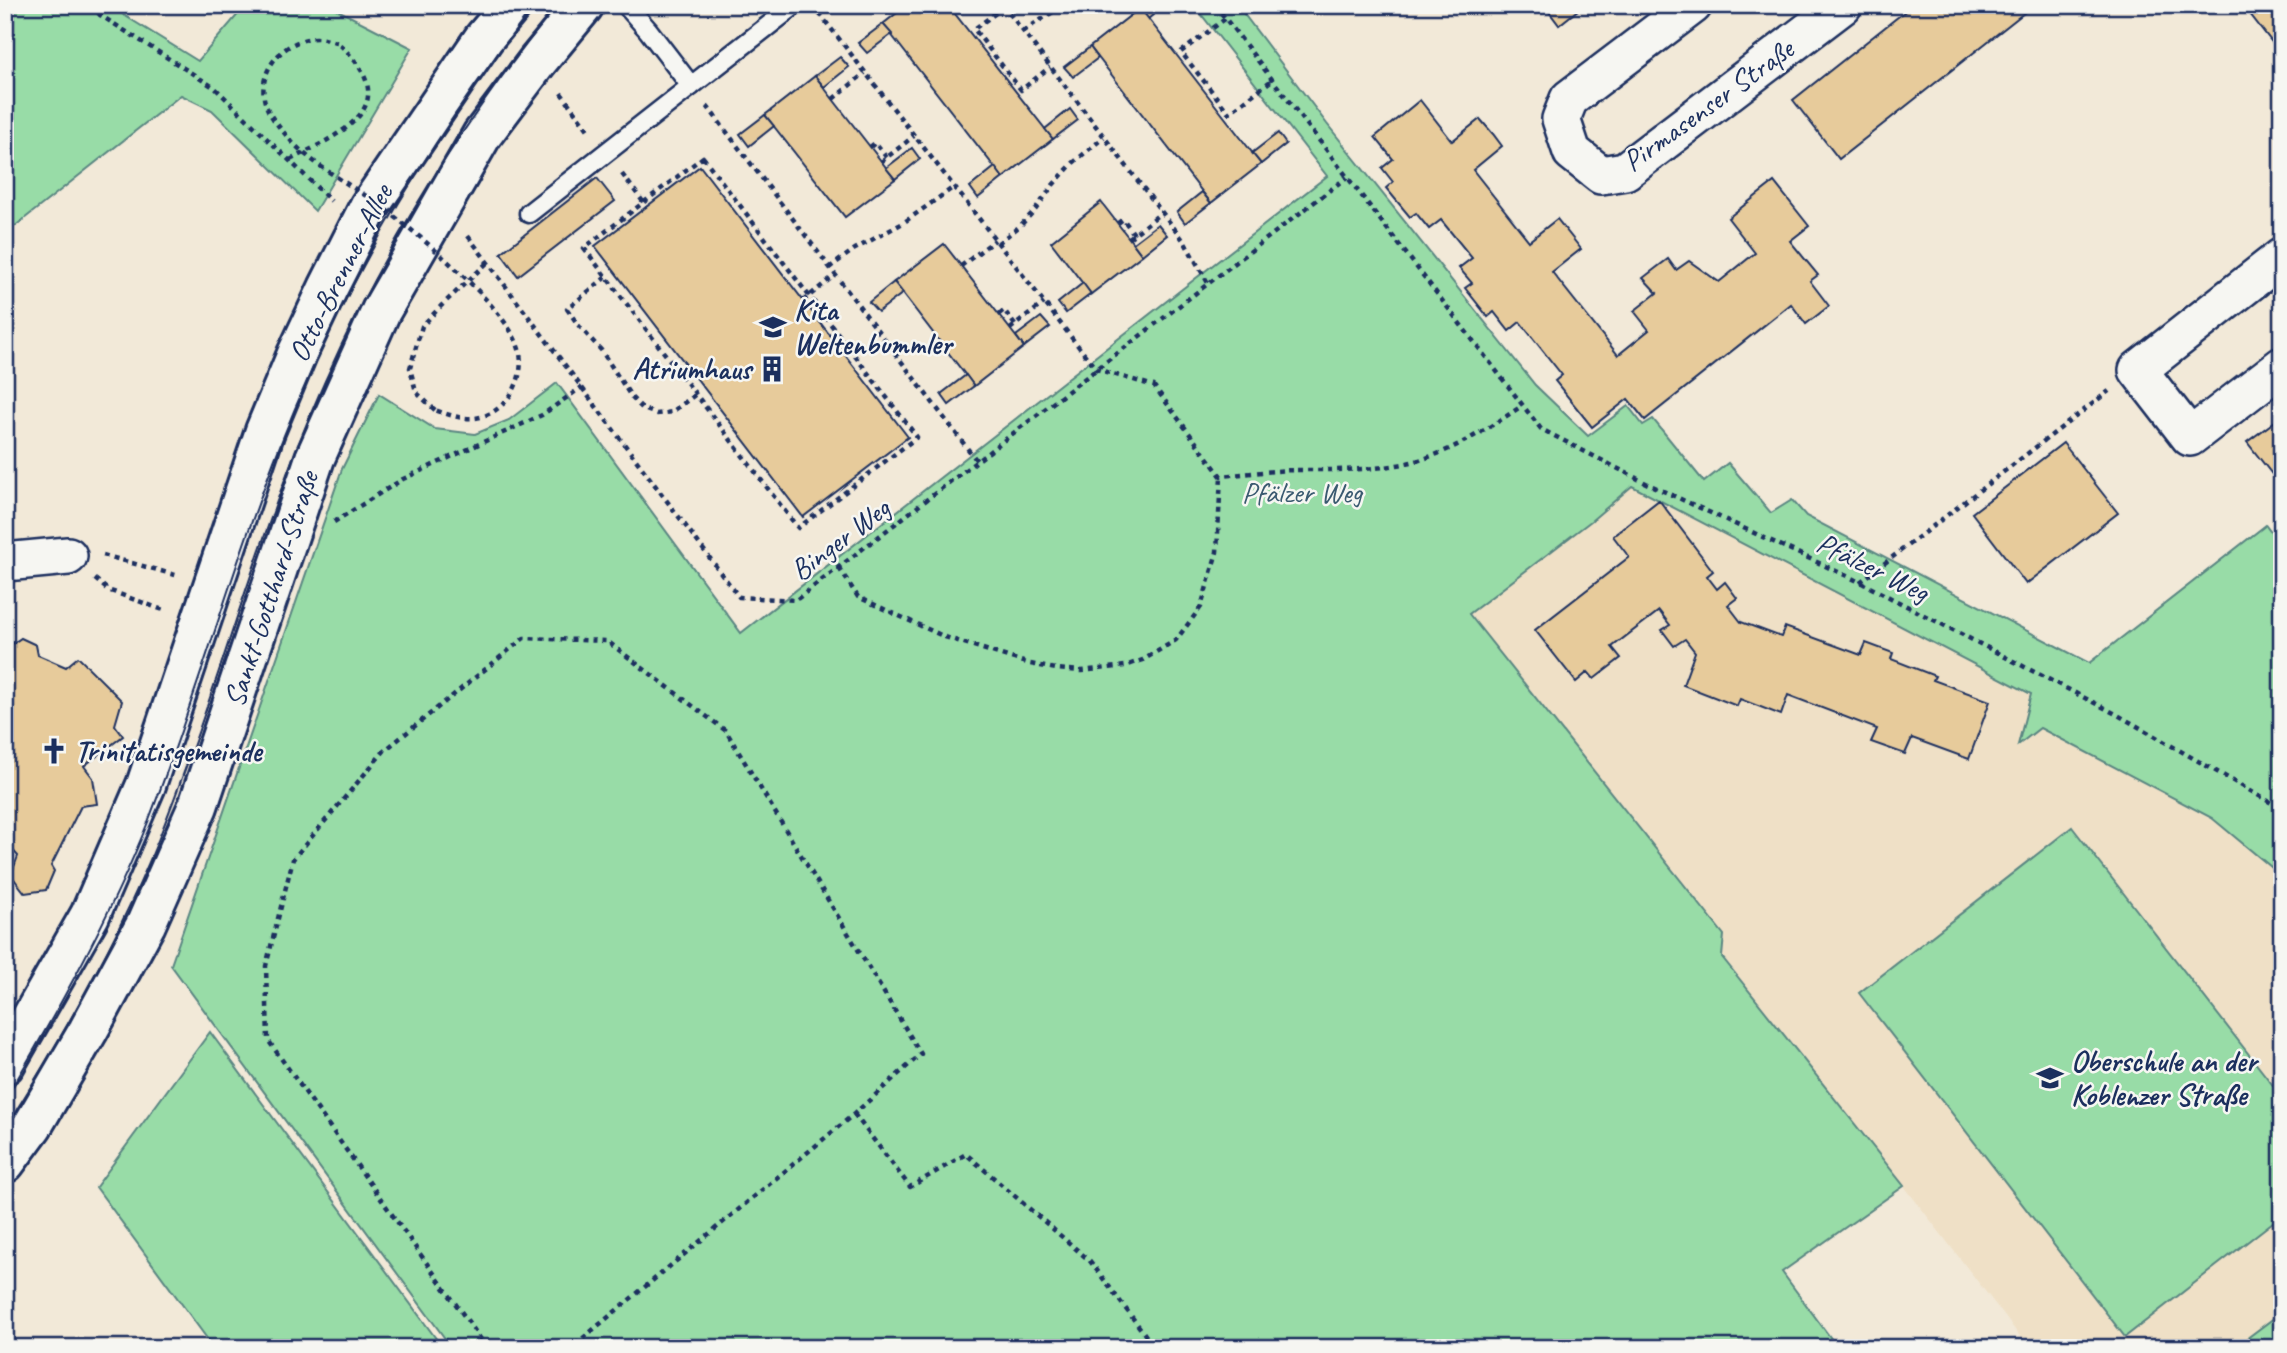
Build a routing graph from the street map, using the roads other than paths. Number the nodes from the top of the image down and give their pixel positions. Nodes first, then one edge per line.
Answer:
1 (512, 5) edge
2 (584, 5) edge
3 (626, 5) edge
4 (795, 5) edge
5 (1693, 5) edge
6 (1843, 5) edge
7 (691, 86) junction
8 (529, 213) dead end
9 (2282, 257) edge
10 (381, 312) joint
11 (2282, 366) edge
12 (68, 556) road end
13 (5, 562) edge
14 (210, 593) joint
15 (5, 1064) edge
16 (5, 1163) edge

1 - 14 street, Otto-Brenner-Allee
2 - 10 street, Otto-Brenner-Allee
3 - 7 lane
4 - 7 lane
5 - 6 street, Pirmasenser Straße
7 - 8 lane
9 - 11 street
10 - 16 street, Sankt-Gotthard-Straße
12 - 13 street
14 - 15 street, Sankt-Gotthard-Straße

